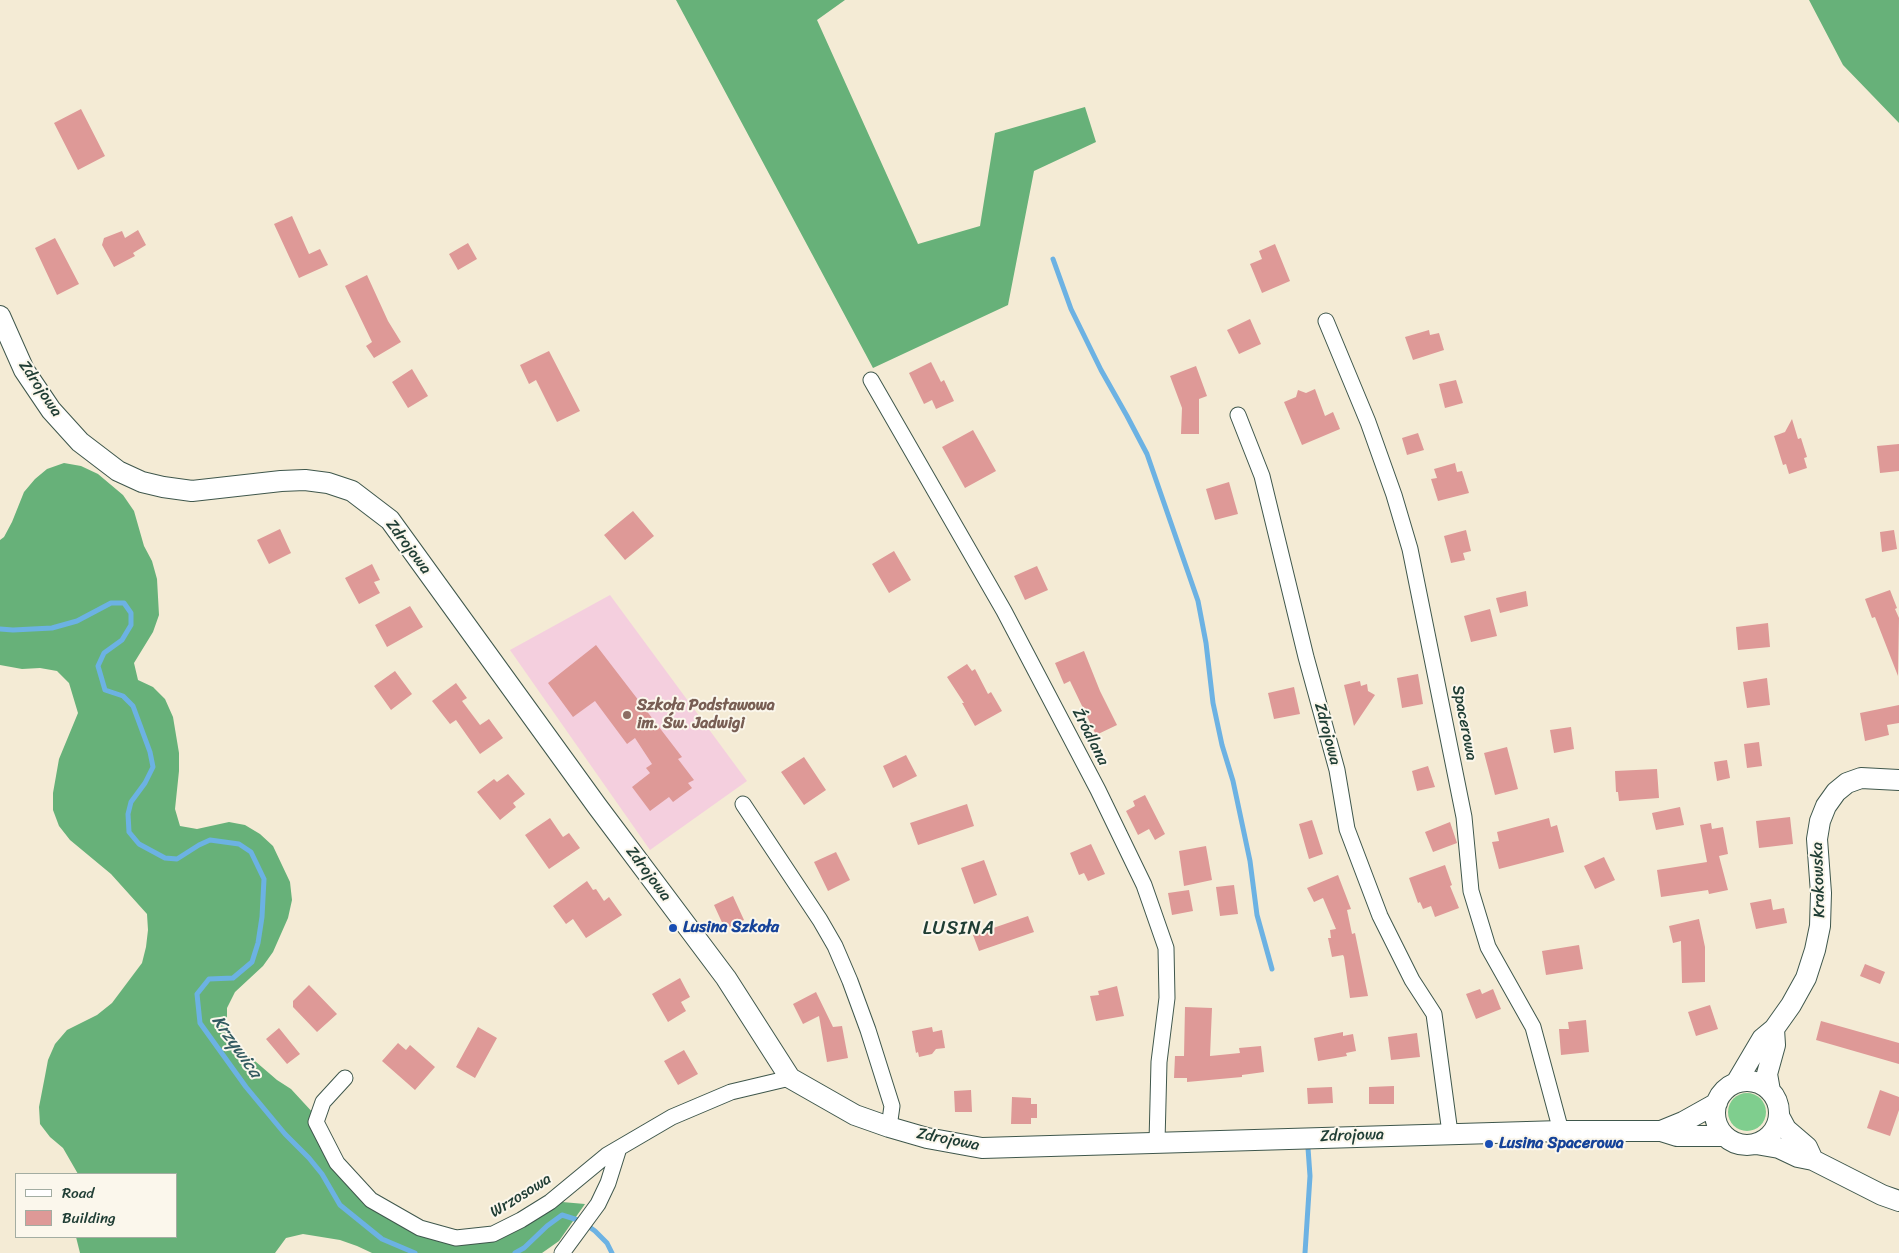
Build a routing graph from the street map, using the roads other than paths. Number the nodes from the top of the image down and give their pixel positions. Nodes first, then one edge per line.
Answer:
1 (0, 316) edge
2 (1326, 321) dead end
3 (871, 380) dead end
4 (1238, 415) dead end
5 (1899, 780) edge
6 (743, 804) dead end
7 (1774, 1029) junction
8 (345, 1078) dead end
9 (790, 1078) junction
10 (1736, 1083) junction
11 (1770, 1091) junction
12 (1717, 1103) junction
13 (1778, 1116) junction
14 (889, 1127) junction
15 (1561, 1130) junction
16 (1661, 1130) junction
17 (1450, 1133) junction
18 (1724, 1136) junction
19 (1157, 1142) junction
20 (1756, 1144) junction
21 (619, 1148) junction
22 (1813, 1160) junction
23 (1899, 1201) edge
24 (562, 1251) edge

1 - 9 street, Zdrojowa
2 - 15 street, Spacerowa
3 - 19 street, Źródlana
4 - 17 street, Zdrojowa
5 - 7 street, Krakowska
6 - 14 street
7 - 10 street, Krakowska
7 - 11 street
8 - 21 street, Wrzosowa
9 - 14 street, Zdrojowa
9 - 21 street, Wrzosowa
10 - 11 street
10 - 12 street
11 - 13 street
12 - 16 street, Zdrojowa
12 - 18 street
13 - 20 street
13 - 22 street
14 - 19 street, Zdrojowa
15 - 16 street, Zdrojowa
15 - 17 street, Zdrojowa
16 - 18 street, Zdrojowa
17 - 19 street, Zdrojowa
18 - 20 street
20 - 22 street
21 - 24 street
22 - 23 street

